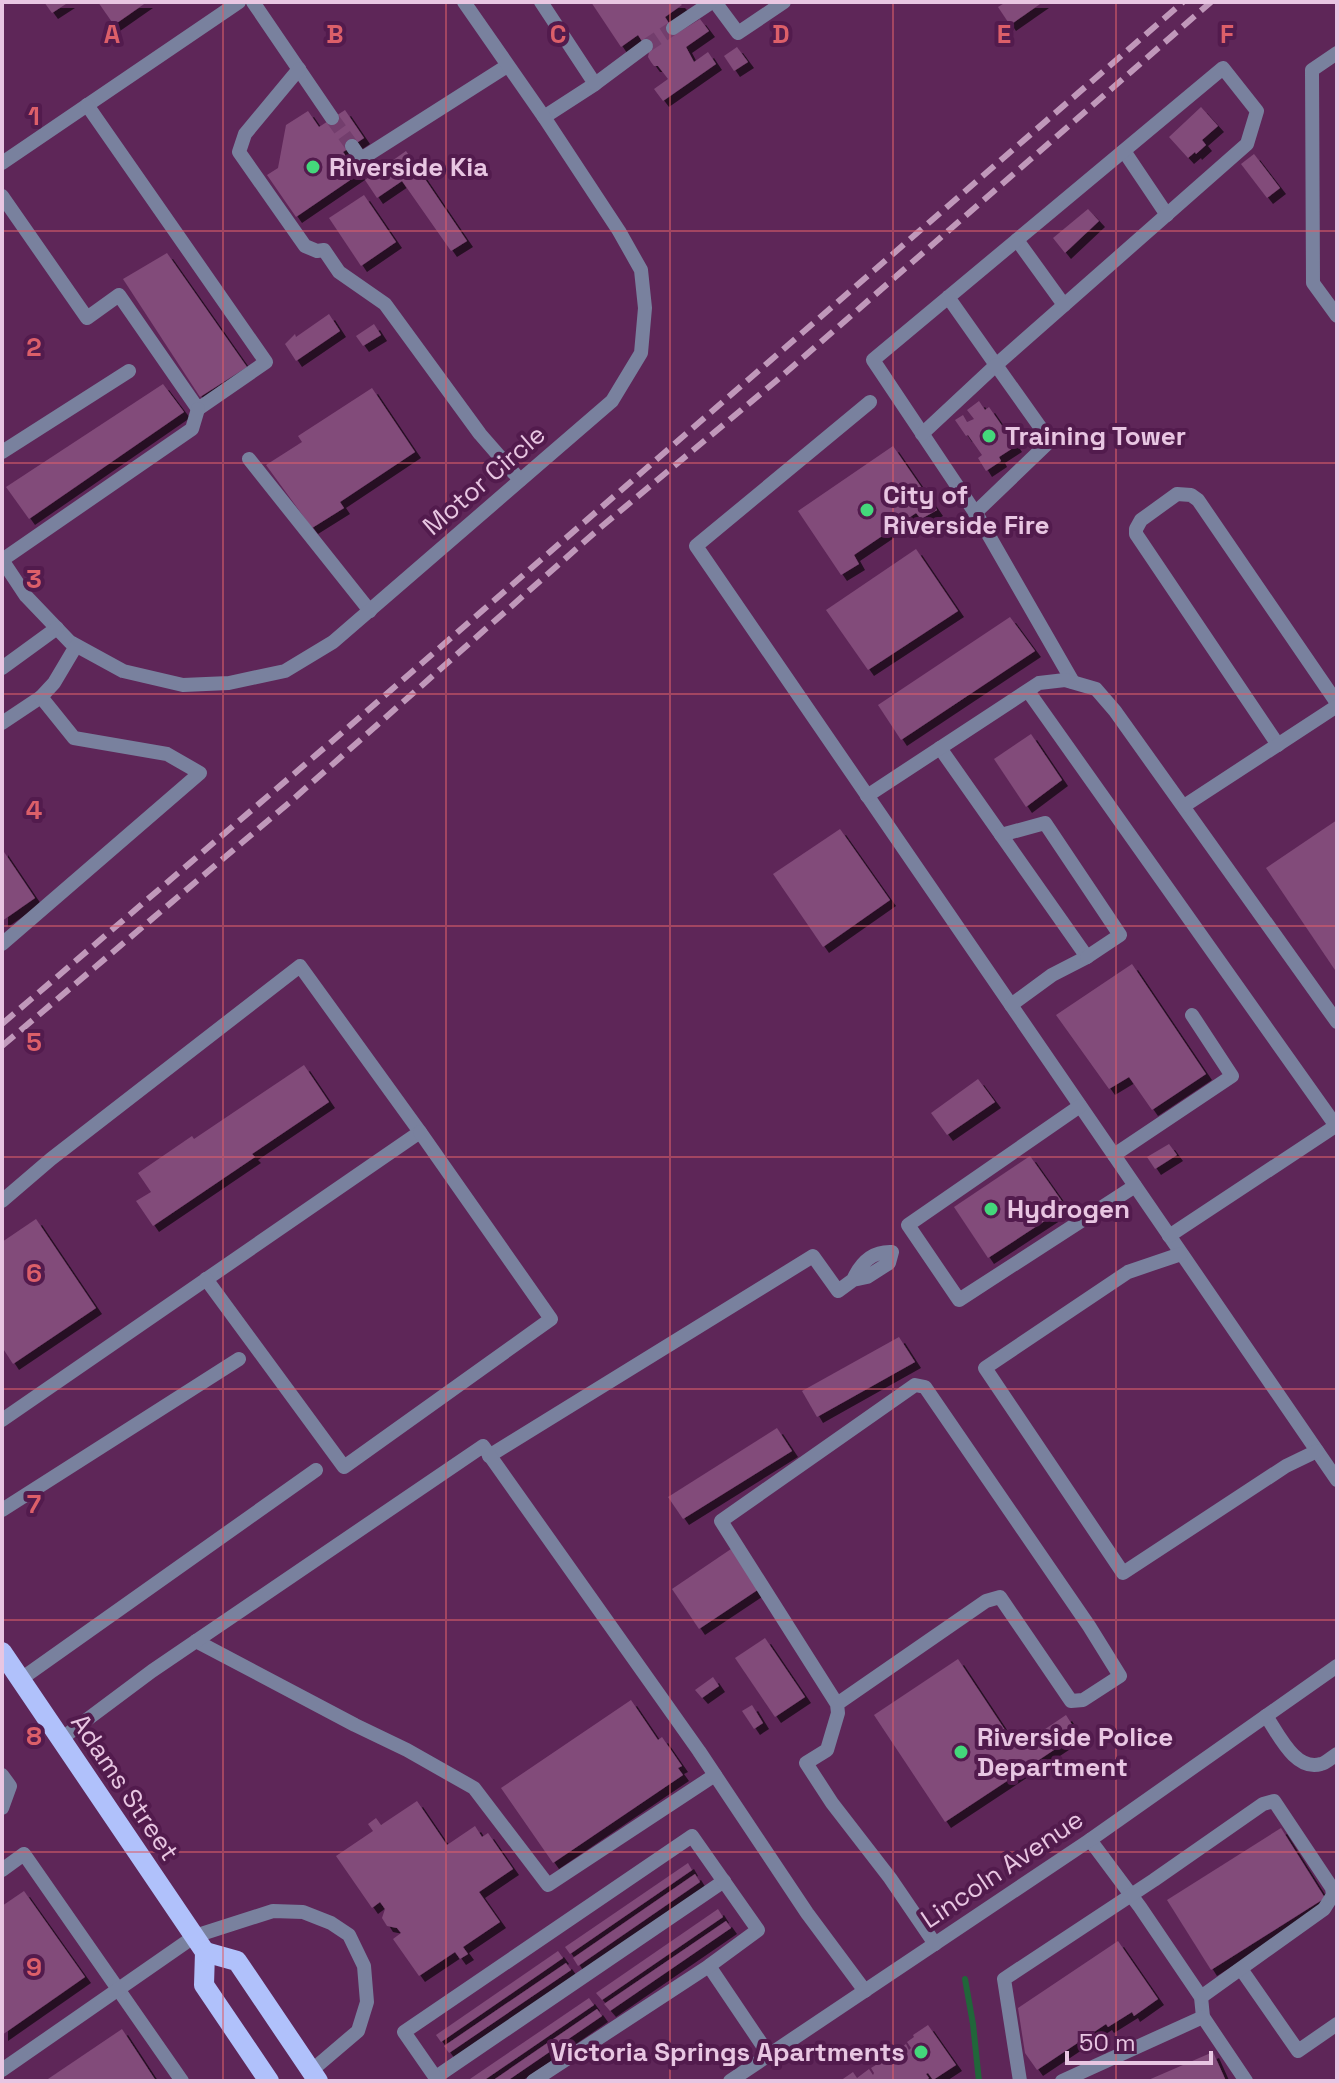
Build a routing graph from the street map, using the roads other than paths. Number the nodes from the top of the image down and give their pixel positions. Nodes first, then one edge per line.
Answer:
1 (239, 2) edge
2 (253, 2) edge
3 (464, 2) edge
4 (541, 2) edge
5 (714, 2) edge
6 (784, 2) edge
7 (673, 28) tunnel mouth
8 (646, 46) tunnel mouth
9 (1337, 53) edge
10 (507, 66) junction
11 (299, 69) junction
12 (595, 84) junction
13 (87, 105) junction
14 (544, 117) junction
15 (332, 118) tunnel mouth
16 (352, 146) dead end
17 (1124, 151) junction
18 (2, 163) edge
19 (2, 196) edge
20 (1167, 215) junction
21 (1017, 240) junction
22 (948, 297) junction
23 (1064, 305) junction
24 (1337, 316) edge
25 (996, 365) junction
26 (129, 371) dead end
27 (870, 402) dead end
28 (198, 409) junction
29 (922, 434) junction
30 (2, 452) edge
31 (249, 459) dead end
32 (520, 480) junction
33 (975, 513) junction
34 (2, 560) edge
35 (370, 611) junction
36 (57, 628) junction
37 (76, 646) junction
38 (2, 668) edge
39 (1073, 682) junction
40 (1028, 691) junction
41 (41, 697) junction
42 (1337, 705) edge
43 (2, 723) edge
44 (1278, 745) junction
45 (940, 748) junction
46 (867, 796) junction
47 (1184, 806) junction
48 (1001, 835) junction
49 (2, 944) edge
50 (1087, 957) junction
51 (1011, 1005) junction
52 (1192, 1015) dead end
53 (1337, 1022) edge
54 (1080, 1106) junction
55 (1336, 1126) edge
56 (420, 1132) junction
57 (1114, 1155) junction
58 (1135, 1186) junction
59 (2, 1201) edge
60 (1169, 1236) junction
61 (916, 1237) junction
62 (1181, 1254) junction
63 (206, 1279) junction
64 (239, 1359) dead end
65 (2, 1420) edge
66 (1317, 1451) junction
67 (489, 1456) junction
68 (316, 1470) dead end
69 (1337, 1480) edge
70 (2, 1510) edge
71 (196, 1641) junction
72 (2, 1652) edge
73 (1337, 1666) edge
74 (21, 1679) junction
75 (837, 1704) junction
76 (1266, 1716) junction
77 (61, 1739) junction
78 (1337, 1754) edge
79 (2, 1775) edge
80 (715, 1775) junction
81 (2, 1808) edge
82 (1090, 1840) junction
83 (2, 1870) edge
84 (724, 1881) junction
85 (1131, 1895) junction
86 (200, 1944) junction
87 (935, 1944) junction
88 (709, 1966) junction
89 (1241, 1969) junction
90 (118, 1989) junction
91 (865, 1991) junction
92 (1201, 1997) junction
93 (1203, 2017) junction
94 (1337, 2024) edge
95 (769, 2055) junction
96 (2, 2070) edge
97 (315, 2076) edge
98 (437, 2079) edge
99 (182, 2081) edge
100 (269, 2081) edge
101 (533, 2081) edge
102 (730, 2081) edge
103 (1020, 2081) edge
104 (1062, 2081) edge
105 (1246, 2081) edge

1 - 13 street
2 - 11 street
3 - 10 street, Motor Circle
4 - 12 street
5 - 6 street
5 - 7 street
8 - 12 street
9 - 24 street
10 - 14 street, Motor Circle
10 - 16 street
11 - 15 street
11 - 32 street
12 - 14 street
13 - 18 street
13 - 28 street
14 - 32 street, Motor Circle
17 - 20 street
17 - 20 street
17 - 21 street
19 - 28 street
20 - 23 street
21 - 22 street
21 - 23 street
22 - 25 street
22 - 29 street
23 - 25 street
25 - 29 street
25 - 33 street
26 - 30 street
27 - 46 street
28 - 34 street
29 - 33 street
31 - 35 street
32 - 35 street, Motor Circle
33 - 39 street
34 - 36 street, Motor Circle
35 - 37 street, Motor Circle
36 - 37 street, Motor Circle
36 - 38 street
37 - 41 street
39 - 40 street
39 - 47 street
40 - 45 street
40 - 55 street
41 - 43 street
41 - 49 street
42 - 44 street
42 - 44 street
44 - 47 street
45 - 46 street
45 - 48 street
46 - 51 street
47 - 53 street
48 - 50 street
48 - 50 street
50 - 51 street
51 - 54 street
52 - 57 street
54 - 57 street
54 - 61 street
55 - 60 street
56 - 59 street
56 - 63 street
56 - 63 street
57 - 58 street
58 - 60 street
58 - 61 street
60 - 62 street
61 - 67 street
62 - 66 street
62 - 66 street
63 - 65 street
64 - 70 street
66 - 69 street
67 - 71 street
67 - 80 street
68 - 74 street
71 - 77 street
71 - 80 street
72 - 74 main road, Adams Street
73 - 76 street, Lincoln Avenue
74 - 77 main road, Adams Street
75 - 75 street
75 - 87 street
76 - 78 street
76 - 82 street, Lincoln Avenue
77 - 86 main road, Adams Street
79 - 81 street
80 - 91 street
82 - 85 street
82 - 87 street, Lincoln Avenue
83 - 90 street
84 - 88 street
84 - 98 street
84 - 98 street
85 - 89 street
85 - 92 street
85 - 103 street
86 - 90 street
86 - 97 main road
86 - 97 street
86 - 100 main road, Adams Street
87 - 91 street, Lincoln Avenue
88 - 95 street
88 - 101 street
89 - 92 street
89 - 94 street
90 - 96 street
90 - 99 street
91 - 95 street, Lincoln Avenue
92 - 93 street
93 - 104 street
93 - 105 street
95 - 102 street, Lincoln Avenue

